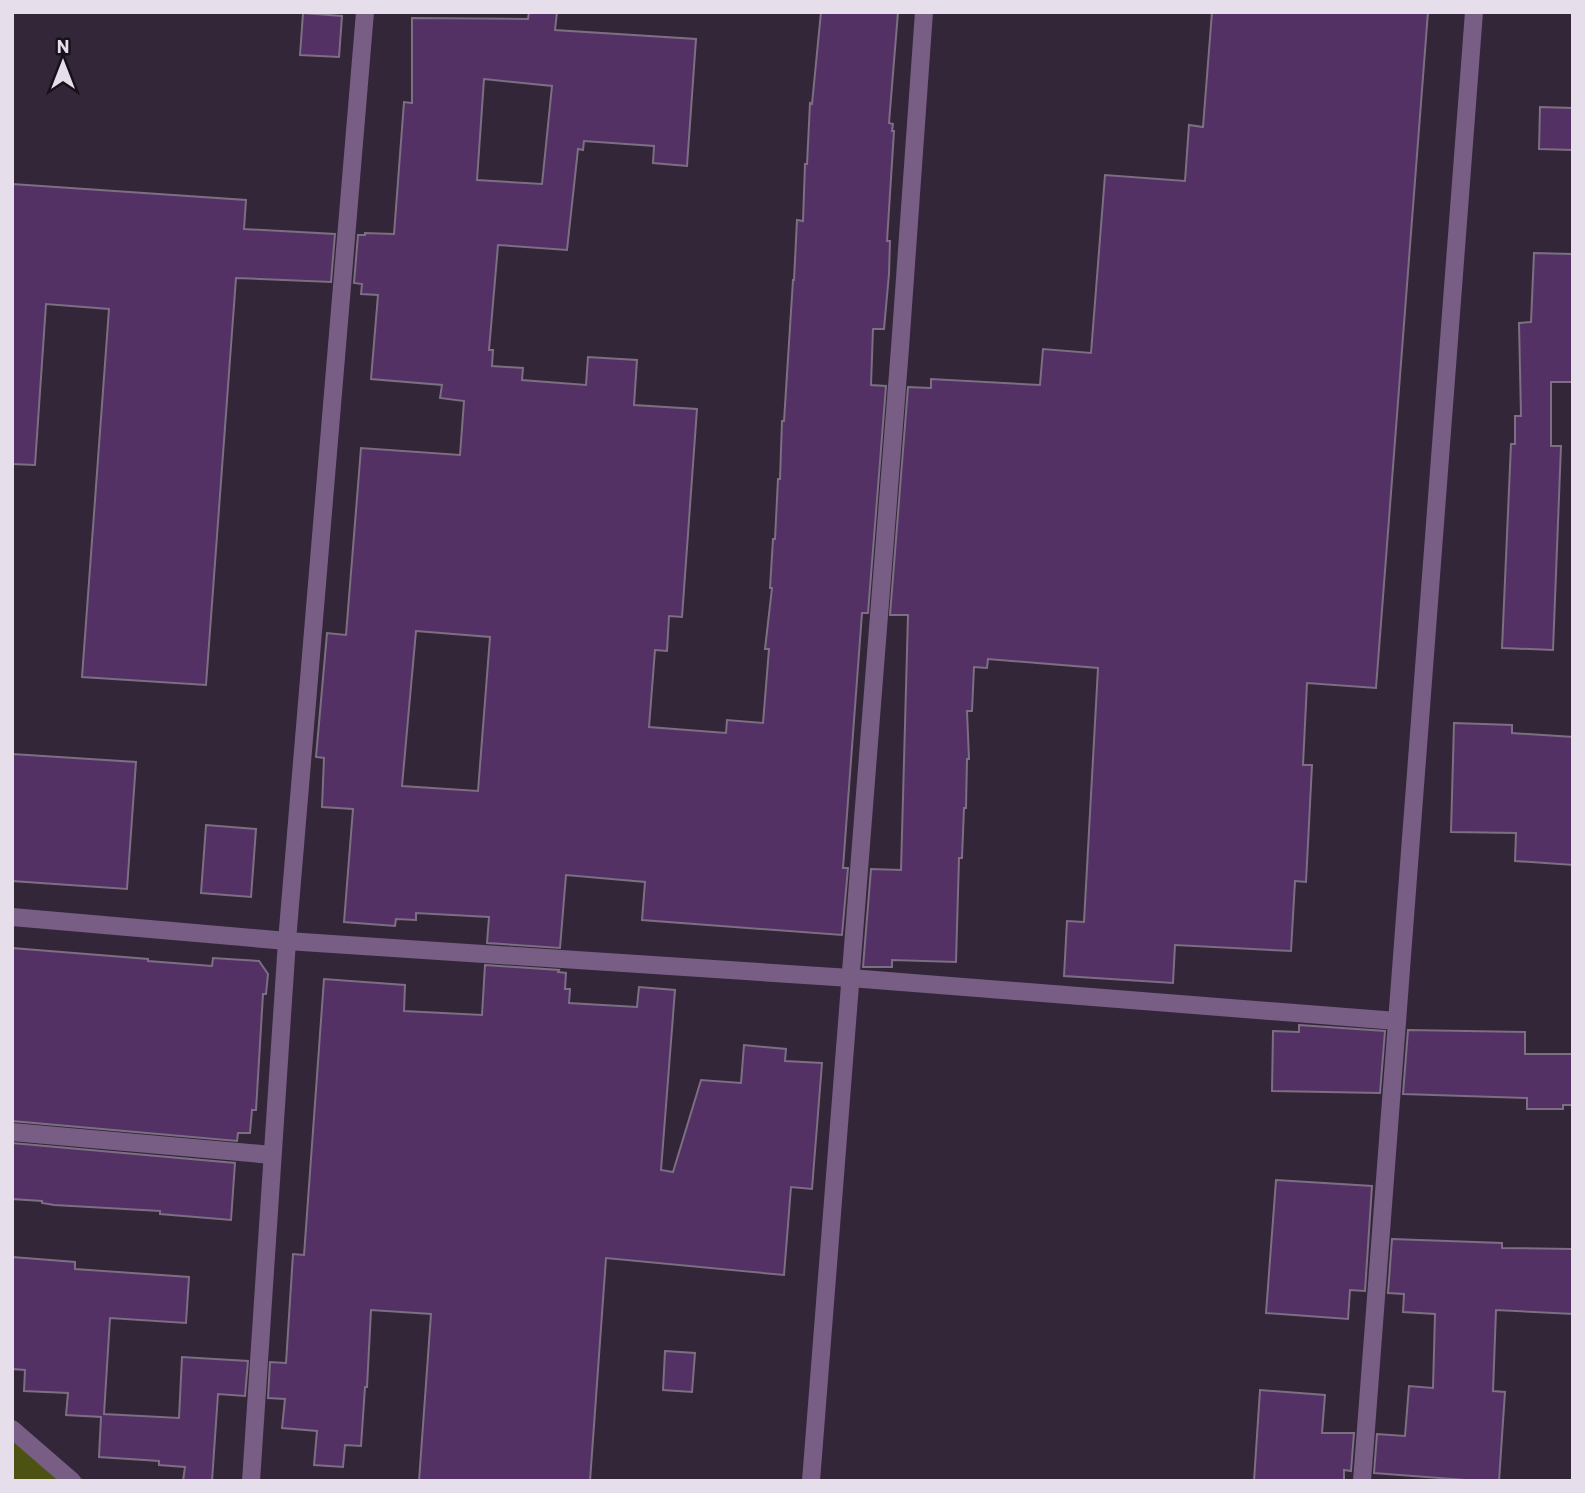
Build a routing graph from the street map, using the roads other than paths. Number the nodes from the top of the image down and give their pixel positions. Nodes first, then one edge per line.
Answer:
1 (365, 12) edge
2 (924, 12) edge
3 (1474, 12) edge
4 (12, 917) edge
5 (287, 941) junction
6 (850, 978) junction
7 (1397, 1021) junction
8 (12, 1132) edge
9 (272, 1155) junction
10 (12, 1429) edge
11 (72, 1481) edge
12 (251, 1481) edge
13 (811, 1481) edge
14 (1362, 1481) edge

1 - 5 street
2 - 6 street
3 - 7 street
4 - 5 street
5 - 6 street
5 - 9 street
6 - 7 street
6 - 13 street
7 - 14 street
8 - 9 street
9 - 12 street
10 - 11 street

